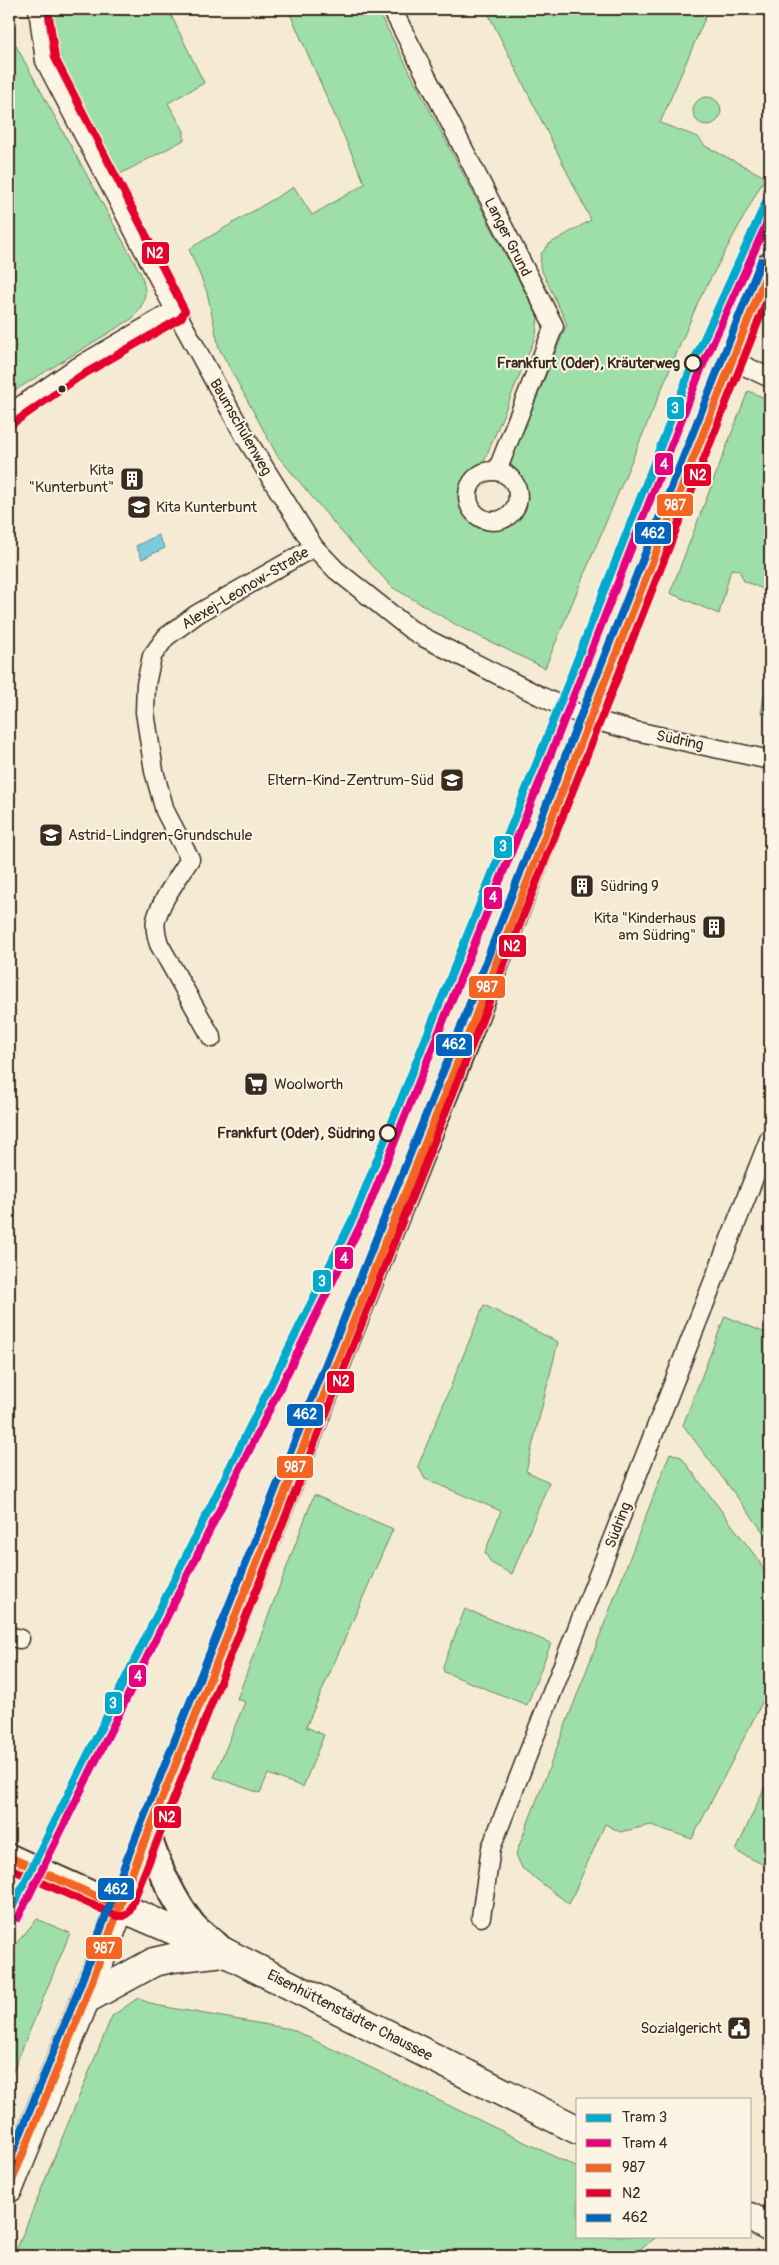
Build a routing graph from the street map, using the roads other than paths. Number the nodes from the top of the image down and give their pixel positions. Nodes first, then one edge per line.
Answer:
1 (38, 9) edge
2 (392, 9) edge
3 (770, 266) edge
4 (175, 310) junction
5 (732, 360) junction
6 (770, 378) edge
7 (9, 414) edge
8 (497, 471) dead end
9 (314, 547) junction
10 (590, 719) junction
11 (770, 760) edge
12 (212, 1038) dead end
13 (770, 1137) edge
14 (148, 1834) junction
15 (9, 1857) edge
16 (120, 1907) junction
17 (481, 1917) dead end
18 (224, 1952) junction
19 (85, 2000) junction
20 (576, 2129) edge
21 (9, 2188) edge
22 (752, 2218) edge
23 (770, 2228) edge

1 - 4 street, Baumschulenweg
2 - 8 street, Langer Grund
3 - 5 street
4 - 7 street
4 - 9 street, Baumschulenweg
5 - 6 street
5 - 10 street
9 - 10 street, Baumschulenweg
9 - 12 street, Alexej-Leonow-Straße
10 - 11 street, Südring
10 - 14 street
13 - 17 street, Südring
14 - 16 street
14 - 18 street
15 - 16 street
16 - 18 main road, Eisenhüttenstädter Chaussee
16 - 19 main road
18 - 19 main road
18 - 20 main road, Eisenhüttenstädter Chaussee
19 - 21 main road
22 - 23 main road

